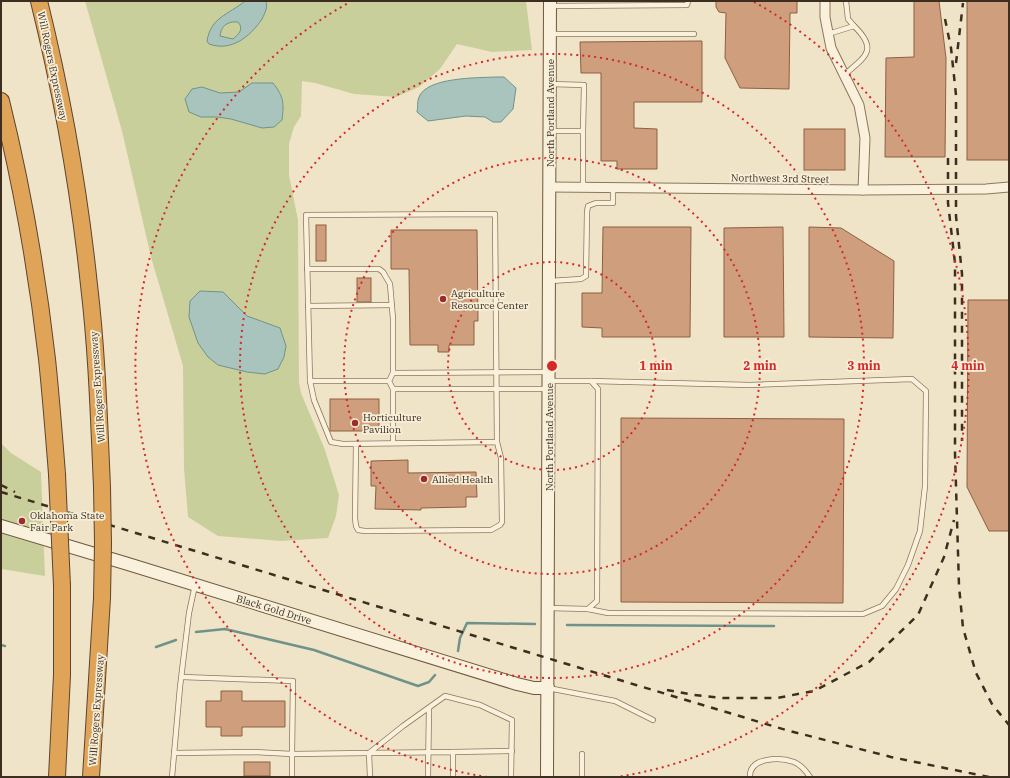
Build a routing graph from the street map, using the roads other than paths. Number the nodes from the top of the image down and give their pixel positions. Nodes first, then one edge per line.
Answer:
1 (39, 1) edge
2 (688, 1) edge
3 (825, 1) edge
4 (846, 1) edge
5 (582, 3) edge
6 (550, 4) edge
7 (854, 26) junction
8 (550, 34) junction
9 (694, 34) dead end
10 (828, 34) junction
11 (844, 75) junction
12 (550, 84) junction
13 (1, 101) edge
14 (550, 131) junction
15 (583, 131) junction
16 (550, 186) junction
17 (582, 187) junction
18 (613, 187) junction
19 (1009, 187) edge
20 (863, 190) junction
21 (307, 269) junction
22 (550, 281) junction
23 (392, 305) junction
24 (308, 306) junction
25 (496, 372) junction
26 (392, 373) junction
27 (310, 381) junction
28 (388, 381) junction
29 (549, 381) junction
30 (591, 381) junction
31 (496, 388) junction
32 (393, 389) junction
33 (497, 442) junction
34 (356, 444) junction
35 (393, 444) junction
36 (1, 526) edge
37 (195, 585) junction
38 (549, 608) junction
39 (588, 609) junction
40 (182, 677) junction
41 (548, 688) junction
42 (428, 708) junction
43 (653, 720) dead end
44 (428, 752) junction
45 (453, 752) junction
46 (512, 752) junction
47 (174, 754) junction
48 (292, 754) junction
49 (369, 754) junction
50 (582, 754) dead end
51 (57, 777) edge
52 (91, 777) edge
53 (172, 777) edge
54 (292, 777) edge
55 (370, 777) edge
56 (428, 777) edge
57 (453, 777) edge
58 (512, 777) edge
59 (547, 777) edge
60 (582, 777) edge
61 (750, 777) edge
62 (810, 777) edge

1 - 52 highway, Will Rogers Expressway, bridge
2 - 5 lane
3 - 10 street
4 - 7 lane
5 - 6 lane
6 - 8 main road, North Portland Avenue
7 - 10 lane
7 - 11 lane
8 - 9 lane
8 - 12 main road, North Portland Avenue
10 - 11 street
11 - 20 street
12 - 14 main road, North Portland Avenue
12 - 15 lane
13 - 51 highway, bridge
14 - 15 lane
14 - 16 main road, North Portland Avenue
15 - 17 lane
16 - 17 street, Northwest 3rd Street
16 - 22 main road, North Portland Avenue
17 - 18 street, Northwest 3rd Street
18 - 20 street, Northwest 3rd Street
18 - 22 lane
19 - 20 street, Northwest 3rd Street
21 - 23 lane
21 - 24 lane
21 - 25 lane
22 - 29 main road, North Portland Avenue
23 - 24 lane
23 - 26 lane
24 - 27 lane
25 - 26 lane
25 - 29 lane
25 - 31 lane
26 - 28 lane
27 - 28 lane
27 - 34 lane
28 - 32 lane
29 - 30 lane
29 - 31 lane
29 - 38 main road, North Portland Avenue
30 - 39 lane
30 - 39 lane
31 - 32 lane
31 - 33 lane
32 - 35 lane
33 - 34 lane
33 - 35 lane
34 - 35 lane
36 - 37 main road, Black Gold Drive
37 - 40 lane
37 - 41 main road, Black Gold Drive
38 - 39 lane
38 - 41 main road, North Portland Avenue
40 - 47 lane
40 - 48 lane
41 - 43 lane
41 - 59 main road, North Portland Avenue
42 - 44 lane
42 - 46 lane
42 - 49 lane
44 - 45 lane
44 - 49 lane
44 - 56 lane
45 - 46 lane
45 - 57 lane
46 - 58 lane
47 - 48 lane
47 - 53 lane
48 - 49 lane
48 - 54 lane
49 - 55 lane
50 - 60 lane
61 - 62 lane

